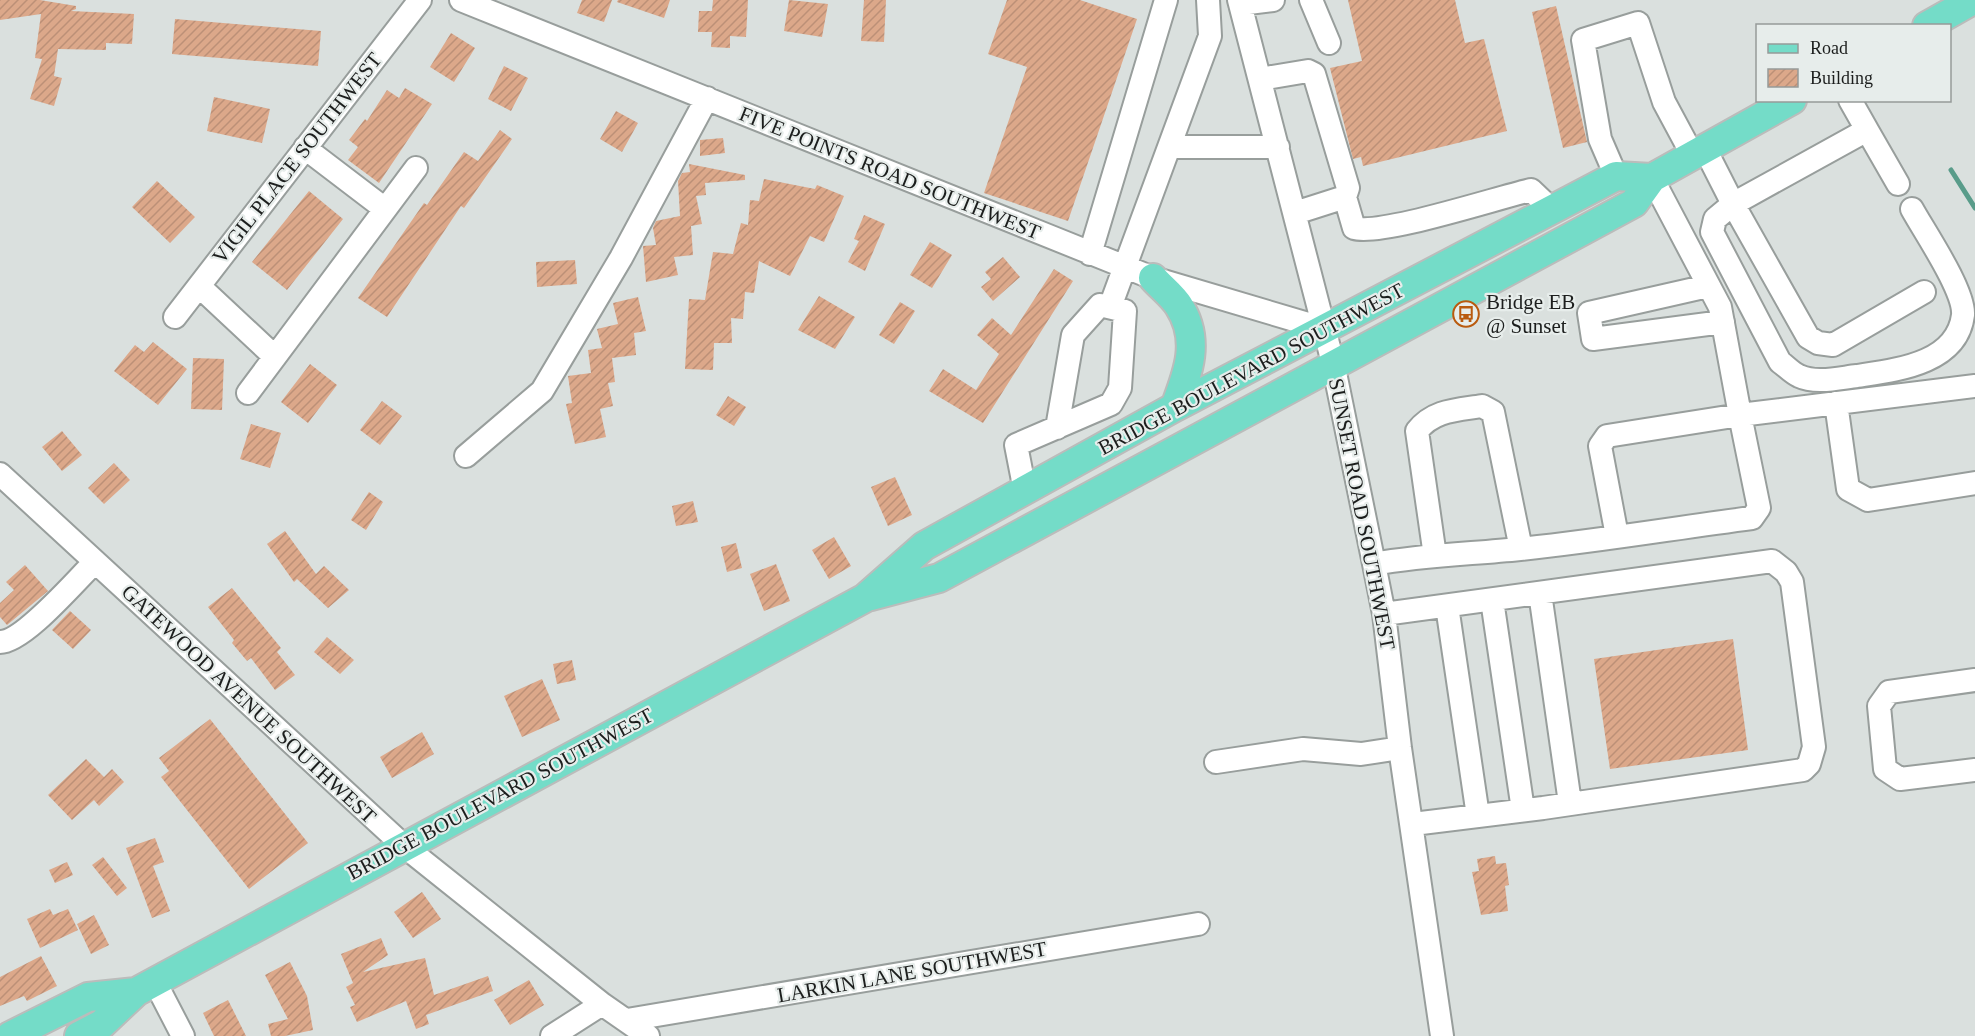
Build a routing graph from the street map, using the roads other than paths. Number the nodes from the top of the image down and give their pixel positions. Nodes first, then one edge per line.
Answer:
1 (420, 0) edge
2 (461, 0) edge
3 (1166, 0) edge
4 (1208, 0) edge
5 (1274, 0) edge
6 (1311, 0) edge
7 (1973, 0) edge
8 (1240, 2) edge
9 (1931, 24) edge
10 (1329, 43) dead end
11 (1260, 79) junction
12 (707, 98) junction
13 (1788, 102) edge
14 (1851, 102) edge
15 (1868, 130) junction
16 (1170, 147) junction
17 (1278, 147) junction
18 (305, 148) junction
19 (1699, 152) junction
20 (416, 168) dead end
21 (1616, 176) junction
22 (1652, 178) junction
23 (1898, 184) dead end
24 (1345, 197) junction
25 (1733, 204) junction
26 (385, 209) junction
27 (1912, 209) dead end
28 (1552, 210) junction
29 (1294, 213) junction
30 (1090, 254) junction
31 (1125, 268) junction
32 (1154, 279) junction
33 (199, 286) junction
34 (1708, 286) junction
35 (1924, 292) dead end
36 (1110, 307) junction
37 (175, 317) dead end
38 (1723, 322) junction
39 (1325, 329) junction
40 (275, 357) junction
41 (1333, 363) junction
42 (1975, 386) edge
43 (248, 393) dead end
44 (1836, 403) junction
45 (1175, 407) junction
46 (1740, 415) junction
47 (1057, 428) junction
48 (466, 456) dead end
49 (0, 474) edge
50 (1975, 483) edge
51 (1025, 490) junction
52 (1617, 536) junction
53 (1521, 549) junction
54 (1435, 556) junction
55 (95, 562) junction
56 (1374, 564) junction
57 (1540, 593) junction
58 (865, 598) junction
59 (1492, 600) junction
60 (1448, 606) junction
61 (1384, 614) junction
62 (0, 642) edge
63 (1975, 680) edge
64 (1400, 748) junction
65 (1216, 762) dead end
66 (1975, 770) edge
67 (1570, 803) junction
68 (1523, 810) junction
69 (1478, 816) junction
70 (1413, 824) junction
71 (404, 846) junction
72 (1198, 924) dead end
73 (145, 987) junction
74 (602, 1004) junction
75 (627, 1020) junction
76 (10, 1036) edge
77 (79, 1036) edge
78 (183, 1036) edge
79 (552, 1036) edge
80 (648, 1036) edge
81 (1442, 1036) edge

1 - 18 street, VIGIL PLACE SOUTHWEST
2 - 12 street, FIVE POINTS ROAD SOUTHWEST
3 - 30 street
4 - 16 street
5 - 8 street
6 - 10 street
7 - 9 main road
8 - 11 street, SUNSET ROAD SOUTHWEST
11 - 17 street, SUNSET ROAD SOUTHWEST
11 - 24 street
12 - 30 street, FIVE POINTS ROAD SOUTHWEST
12 - 48 street
13 - 19 main road, BRIDGE BOULEVARD SOUTHWEST
14 - 15 street
15 - 23 street
15 - 25 street
16 - 17 street
16 - 31 street
17 - 29 street, SUNSET ROAD SOUTHWEST
18 - 26 street
18 - 33 street, VIGIL PLACE SOUTHWEST
19 - 21 street
19 - 22 main road, BRIDGE BOULEVARD SOUTHWEST
19 - 25 street
20 - 26 street
21 - 22 main road
21 - 28 main road, BRIDGE BOULEVARD SOUTHWEST
22 - 34 street
22 - 41 main road, BRIDGE BOULEVARD SOUTHWEST
24 - 28 street
24 - 29 street
25 - 27 street
25 - 35 street
26 - 40 street
28 - 39 main road, BRIDGE BOULEVARD SOUTHWEST
29 - 39 street, SUNSET ROAD SOUTHWEST
30 - 31 street, FIVE POINTS ROAD SOUTHWEST
31 - 32 street, FIVE POINTS ROAD SOUTHWEST
31 - 36 street
32 - 39 street, FIVE POINTS ROAD SOUTHWEST
32 - 45 main road
33 - 37 street, VIGIL PLACE SOUTHWEST
33 - 40 street
34 - 38 street
34 - 38 street
36 - 47 street
36 - 47 street
38 - 46 street
39 - 41 street, SUNSET ROAD SOUTHWEST
39 - 45 main road, BRIDGE BOULEVARD SOUTHWEST
40 - 43 street
41 - 56 street, SUNSET ROAD SOUTHWEST
41 - 58 main road, BRIDGE BOULEVARD SOUTHWEST
42 - 44 street
44 - 46 street
44 - 50 street
45 - 51 main road, BRIDGE BOULEVARD SOUTHWEST
46 - 52 street
46 - 52 street
47 - 51 street
49 - 55 street, GATEWOOD AVENUE SOUTHWEST
51 - 58 main road, BRIDGE BOULEVARD SOUTHWEST
52 - 53 street
53 - 54 street
53 - 54 street
54 - 56 street
55 - 62 street
55 - 71 street, GATEWOOD AVENUE SOUTHWEST
56 - 61 street, SUNSET ROAD SOUTHWEST
57 - 59 street
57 - 67 street
57 - 67 street
58 - 71 main road, BRIDGE BOULEVARD SOUTHWEST
59 - 60 street
59 - 68 street
60 - 61 street
60 - 69 street
61 - 64 street, SUNSET ROAD SOUTHWEST
63 - 66 street
64 - 65 street
64 - 70 street, SUNSET ROAD SOUTHWEST
67 - 68 street
68 - 69 street
69 - 70 street
70 - 81 street, SUNSET ROAD SOUTHWEST
71 - 73 main road, BRIDGE BOULEVARD SOUTHWEST
71 - 74 street, GATEWOOD AVENUE SOUTHWEST
72 - 75 street, LARKIN LANE SOUTHWEST
73 - 76 main road, BRIDGE BOULEVARD SOUTHWEST
73 - 77 main road, BRIDGE BOULEVARD SOUTHWEST
73 - 78 street
74 - 75 street, GATEWOOD AVENUE SOUTHWEST
74 - 79 street
75 - 80 street, GATEWOOD AVENUE SOUTHWEST

